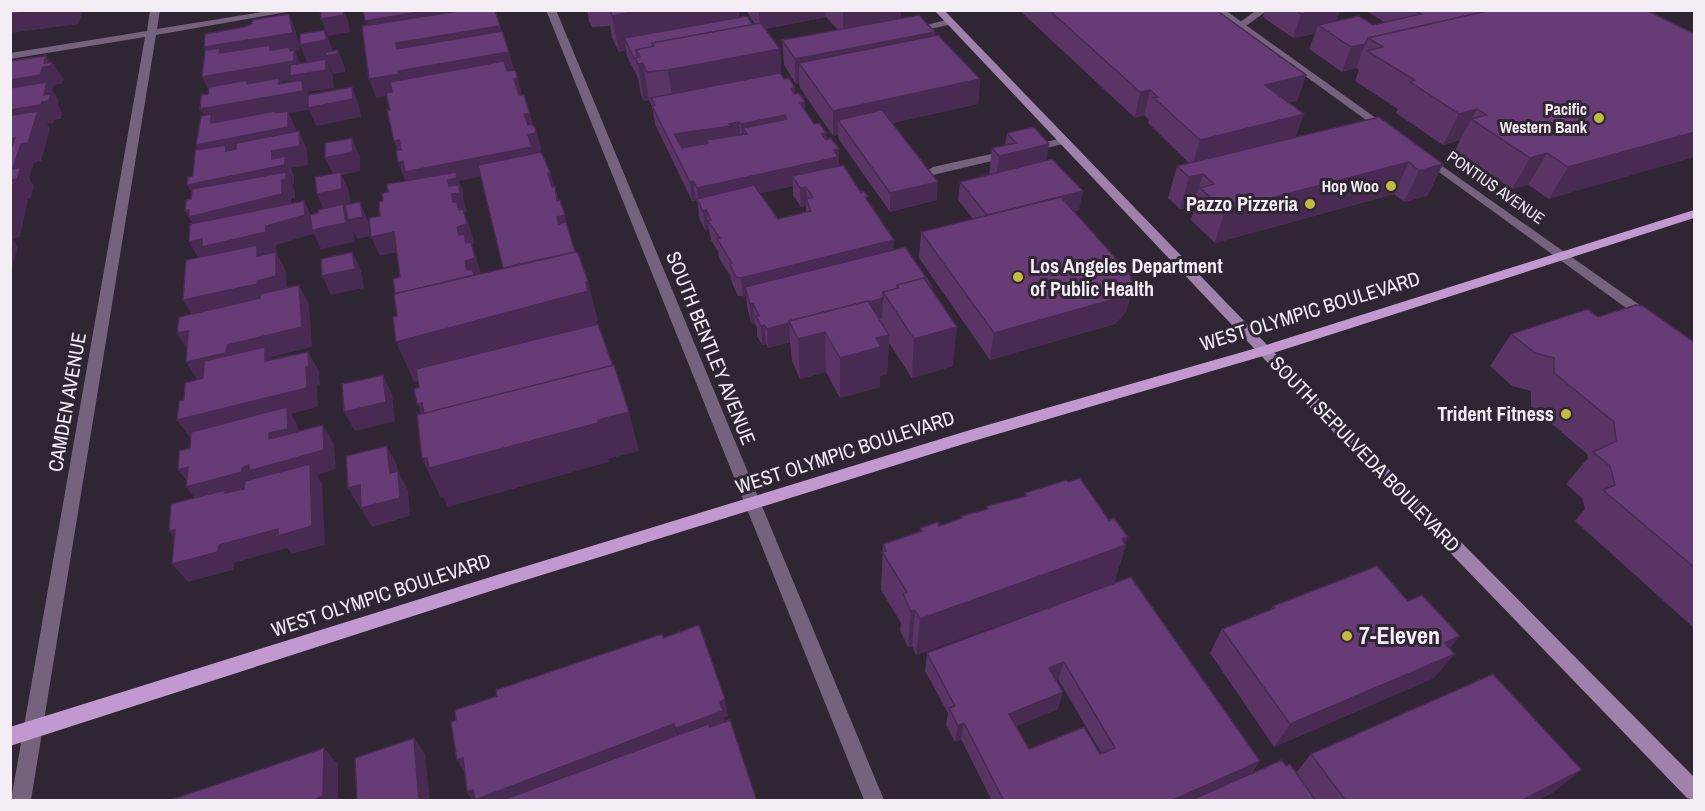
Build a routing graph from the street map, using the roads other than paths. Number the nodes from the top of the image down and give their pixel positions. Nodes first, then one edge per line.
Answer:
1 (155, 10) edge
2 (295, 10) edge
3 (551, 10) edge
4 (938, 10) edge
5 (1218, 10) edge
6 (1264, 10) edge
7 (950, 22) junction
8 (1240, 26) junction
9 (902, 31) edge
10 (151, 33) junction
11 (10, 56) edge
12 (1396, 136) edge
13 (1064, 141) junction
14 (1416, 150) edge
15 (933, 171) edge
16 (1695, 214) edge
17 (1563, 255) junction
18 (1662, 328) edge
19 (1265, 351) junction
20 (752, 505) junction
21 (33, 730) junction
22 (10, 737) edge
23 (1695, 792) edge
24 (21, 801) edge
25 (874, 801) edge

1 - 10 street, CAMDEN AVENUE
2 - 10 street
3 - 20 street, SOUTH BENTLEY AVENUE
4 - 7 main road, SOUTH SEPULVEDA BOULEVARD
5 - 8 street
6 - 8 street
7 - 9 street
7 - 13 main road, SOUTH SEPULVEDA BOULEVARD
8 - 12 street
10 - 11 street
10 - 21 street, CAMDEN AVENUE
13 - 15 street
13 - 19 main road, SOUTH SEPULVEDA BOULEVARD
14 - 17 street, PONTIUS AVENUE
16 - 17 main road, WEST OLYMPIC BOULEVARD
17 - 18 street, PONTIUS AVENUE
17 - 19 main road, WEST OLYMPIC BOULEVARD
19 - 20 main road, WEST OLYMPIC BOULEVARD
19 - 23 main road, SOUTH SEPULVEDA BOULEVARD
20 - 21 main road, WEST OLYMPIC BOULEVARD
20 - 25 street, SOUTH BENTLEY AVENUE
21 - 22 main road, WEST OLYMPIC BOULEVARD
21 - 24 street, CAMDEN AVENUE

